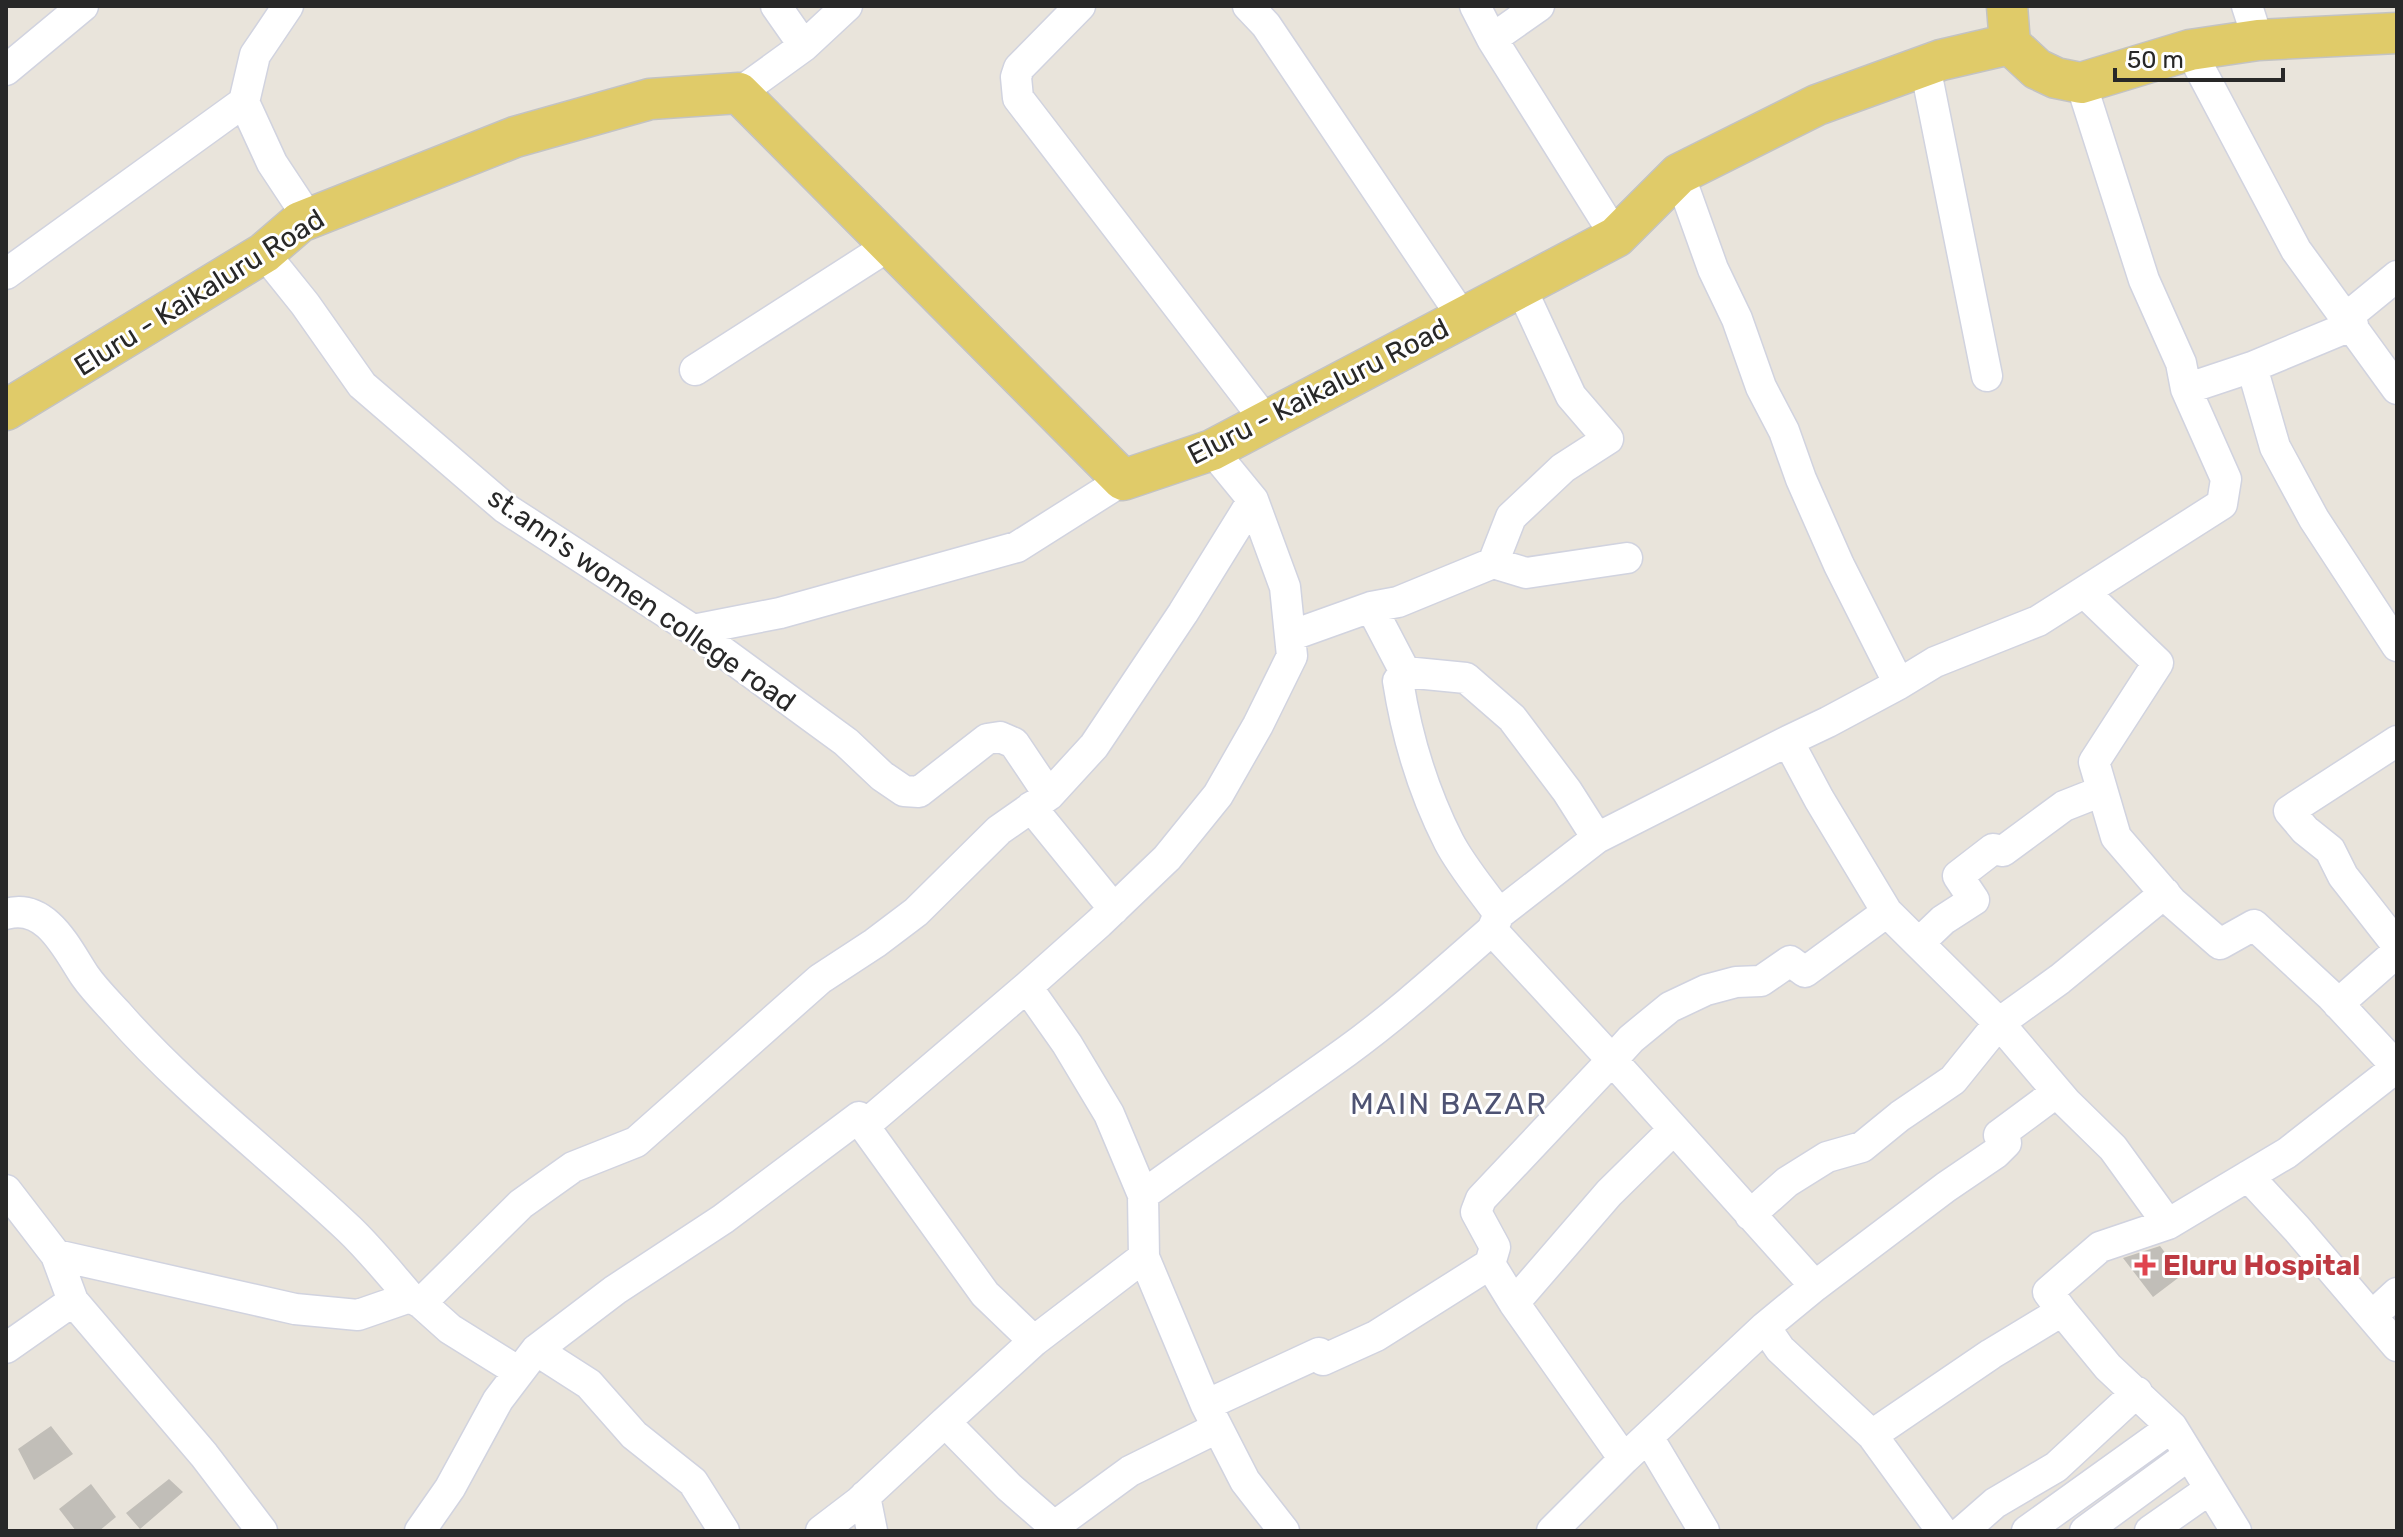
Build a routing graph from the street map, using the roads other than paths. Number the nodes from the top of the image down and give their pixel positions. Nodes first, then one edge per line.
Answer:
1 (83, 6) edge
2 (288, 6) edge
3 (776, 6) edge
4 (847, 6) edge
5 (1080, 6) edge
6 (1248, 6) edge
7 (1475, 6) edge
8 (1539, 6) edge
9 (2253, 23) edge
10 (2009, 25) edge
11 (2397, 33) edge
12 (1492, 39) junction
13 (804, 46) junction
14 (2190, 50) junction
15 (1925, 66) junction
16 (6, 70) edge
17 (2081, 83) junction
18 (739, 93) junction
19 (244, 102) junction
20 (1679, 174) junction
21 (309, 219) junction
22 (1616, 237) junction
23 (890, 245) junction
24 (264, 253) junction
25 (6, 274) edge
26 (2397, 276) edge
27 (1521, 288) junction
28 (1463, 318) junction
29 (2350, 321) junction
30 (2252, 367) junction
31 (695, 370) dead end
32 (1987, 376) dead end
33 (2186, 389) junction
34 (2397, 389) edge
35 (6, 410) edge
36 (1266, 421) junction
37 (1212, 450) junction
38 (1123, 480) junction
39 (1253, 500) junction
40 (1627, 558) dead end
41 (1493, 563) junction
42 (2084, 592) junction
43 (1371, 607) junction
44 (693, 630) junction
45 (1290, 636) junction
46 (2397, 646) edge
47 (1405, 672) junction
48 (1899, 684) junction
49 (1788, 741) junction
50 (2397, 741) edge
51 (2102, 791) junction
52 (1040, 801) junction
53 (1597, 838) junction
54 (2165, 893) junction
55 (1114, 909) junction
56 (1887, 912) junction
57 (6, 914) edge
58 (1495, 922) junction
59 (1919, 943) junction
60 (2397, 945) edge
61 (2397, 952) edge
62 (1027, 987) junction
63 (2338, 1004) junction
64 (1999, 1023) junction
65 (1612, 1060) junction
66 (2397, 1067) edge
67 (2057, 1092) junction
68 (864, 1126) junction
69 (1673, 1130) junction
70 (2248, 1176) junction
71 (6, 1190) edge
72 (1143, 1195) junction
73 (1750, 1215) junction
74 (2168, 1224) junction
75 (56, 1255) junction
76 (1144, 1257) junction
77 (1490, 1264) junction
78 (1815, 1286) junction
79 (2397, 1293) edge
80 (415, 1300) junction
81 (73, 1301) junction
82 (1514, 1303) junction
83 (2062, 1311) junction
84 (2372, 1316) junction
85 (1765, 1327) junction
86 (1034, 1341) junction
87 (2397, 1346) edge
88 (6, 1348) edge
89 (527, 1361) junction
90 (2137, 1392) junction
91 (1211, 1417) junction
92 (945, 1422) junction
93 (2172, 1427) junction
94 (1872, 1435) junction
95 (1648, 1437) junction
96 (2189, 1455) junction
97 (1624, 1459) junction
98 (2210, 1489) junction
99 (865, 1496) junction
100 (2226, 1527) edge
101 (1052, 1529) edge
102 (262, 1531) edge
103 (420, 1531) edge
104 (724, 1531) edge
105 (821, 1531) edge
106 (872, 1531) edge
107 (1284, 1531) edge
108 (1552, 1531) edge
109 (1704, 1531) edge
110 (1942, 1531) edge
111 (1963, 1531) edge
112 (2027, 1531) edge
113 (2085, 1531) edge
114 (2150, 1531) edge

1 - 16 street
2 - 19 street
3 - 13 street
4 - 13 street
5 - 36 street
6 - 28 street
7 - 12 street
8 - 12 street
9 - 11 main road
9 - 14 main road
10 - 15 main road, Eluru - Kaikaluru Road
10 - 17 main road, Eluru - Kaikaluru Road
12 - 22 street
13 - 18 street
14 - 17 main road
14 - 29 street
15 - 20 main road, Eluru - Kaikaluru Road
15 - 32 street
17 - 33 street
18 - 21 main road, Eluru - Kaikaluru Road
18 - 23 main road
19 - 21 street
19 - 25 street
20 - 22 main road, Eluru - Kaikaluru Road
20 - 48 street
21 - 24 main road, Eluru - Kaikaluru Road
22 - 27 main road, Eluru - Kaikaluru Road
23 - 31 street
23 - 38 main road
24 - 35 main road, Eluru - Kaikaluru Road
24 - 44 street, st.ann's women college road
26 - 29 street
27 - 28 main road, Eluru - Kaikaluru Road
27 - 41 street
28 - 36 main road, Eluru - Kaikaluru Road
29 - 30 street
29 - 34 street
30 - 33 street
30 - 46 street
33 - 42 street
36 - 37 main road, Eluru - Kaikaluru Road
37 - 38 main road, Eluru - Kaikaluru Road
37 - 39 street
38 - 44 street
39 - 45 street
39 - 52 street
40 - 41 street
41 - 43 street
42 - 48 street
42 - 51 street
43 - 45 street
43 - 47 street
44 - 52 street, st.ann's women college road
45 - 55 street
47 - 53 street
47 - 58 street
48 - 49 street
49 - 53 street
49 - 56 street
50 - 60 street
51 - 54 street
51 - 59 street
52 - 55 street
52 - 80 street
53 - 58 street
54 - 63 street
54 - 64 street
55 - 62 street
56 - 59 street
56 - 65 street
57 - 80 street
58 - 65 street
58 - 72 street
59 - 64 street
61 - 63 street
62 - 68 street
62 - 72 street
63 - 66 street
64 - 67 street
64 - 73 street
65 - 69 street
65 - 77 street
66 - 70 street
67 - 74 street
67 - 78 street
68 - 86 street
68 - 89 street
69 - 73 street
69 - 82 street
70 - 74 street
70 - 84 street
71 - 75 street
72 - 76 street
73 - 78 street
74 - 83 street
75 - 80 street
75 - 81 street
76 - 86 street
76 - 91 street
77 - 82 street
77 - 91 street
78 - 85 street
79 - 84 street
80 - 89 street
81 - 88 street
81 - 102 street
82 - 97 street
83 - 90 street
83 - 94 street
84 - 87 street
85 - 94 street
85 - 95 street
86 - 92 street
89 - 103 street
89 - 104 street
90 - 93 street
90 - 111 street
91 - 101 street
91 - 107 street
92 - 99 street
92 - 101 street
93 - 96 street
93 - 112 street
94 - 110 street
95 - 97 street
95 - 109 street
96 - 98 street
96 - 113 street
97 - 108 street
98 - 100 street
98 - 114 street
99 - 105 street
99 - 106 street

